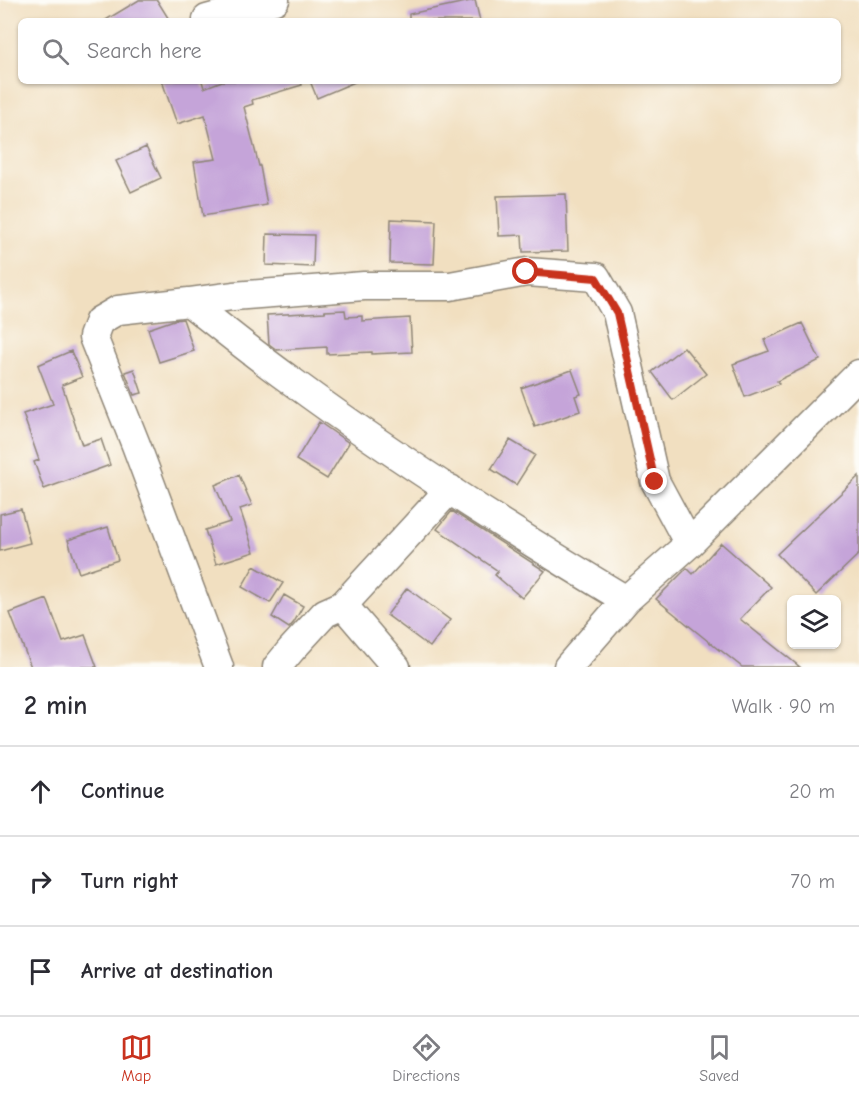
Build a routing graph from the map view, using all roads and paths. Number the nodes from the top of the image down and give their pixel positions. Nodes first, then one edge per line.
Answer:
1 (275, 0) edge
2 (211, 18) edge
3 (189, 302) junction
4 (859, 374) edge
5 (450, 489) junction
6 (689, 544) junction
7 (626, 600) junction
8 (343, 605) junction
9 (219, 667) edge
10 (277, 667) edge
11 (396, 667) edge
12 (568, 667) edge

1 - 2 street
3 - 5 street
3 - 6 street
3 - 9 street
4 - 6 street
5 - 7 street
5 - 8 street
6 - 7 street
7 - 12 street
8 - 10 street
8 - 11 street

